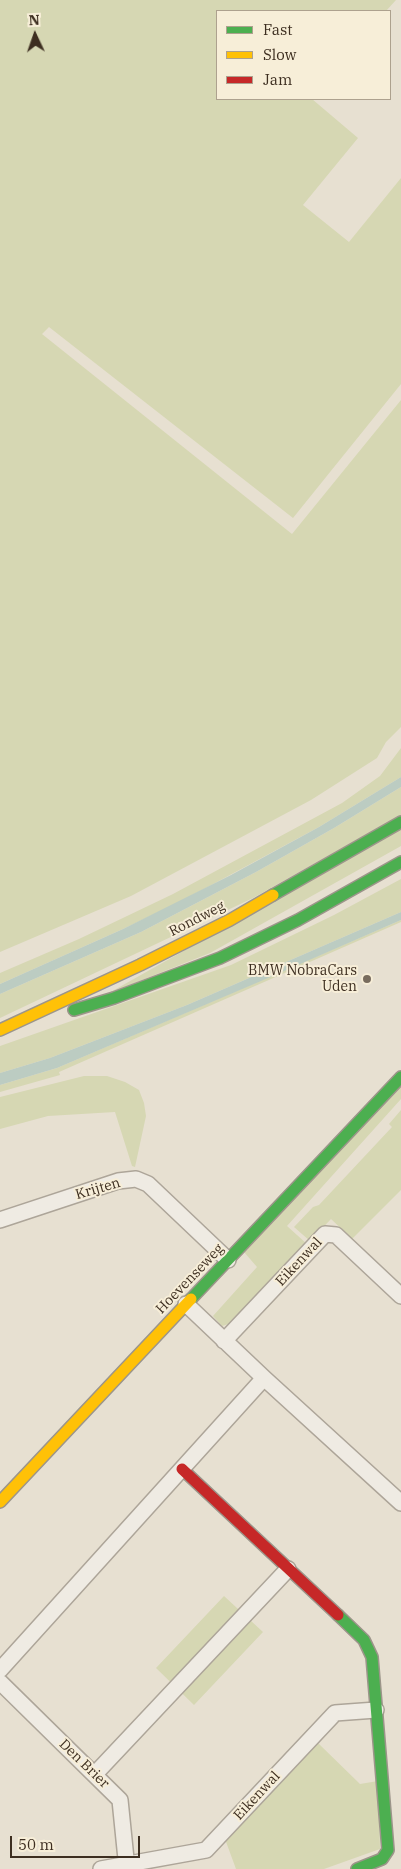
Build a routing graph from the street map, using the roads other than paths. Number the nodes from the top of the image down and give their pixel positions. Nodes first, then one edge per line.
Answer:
1 (401, 822) edge
2 (401, 862) edge
3 (0, 1031) edge
4 (401, 1077) edge
5 (0, 1220) edge
6 (228, 1260) junction
7 (401, 1296) edge
8 (186, 1304) junction
9 (224, 1341) junction
10 (264, 1378) junction
11 (182, 1469) junction
12 (0, 1502) edge
13 (401, 1503) edge
14 (288, 1569) junction
15 (0, 1670) edge
16 (0, 1682) edge
17 (376, 1710) junction
18 (95, 1774) junction
19 (127, 1867) edge
20 (101, 1869) edge
21 (357, 1869) edge

1 - 3 street, Rondweg
2 - 3 street, Rondweg
4 - 6 street, Hoevenseweg
5 - 6 street, Krijten
6 - 8 street, Hoevenseweg
7 - 9 street, Eikenwal
8 - 9 street
8 - 12 street, Hoevenseweg
9 - 10 street
10 - 11 street
10 - 13 street
11 - 14 street
11 - 15 street
14 - 17 street
14 - 18 street
16 - 18 street, Den Brier
17 - 19 street, Eikenwal
17 - 21 street
18 - 19 street, Den Brier
19 - 20 street

